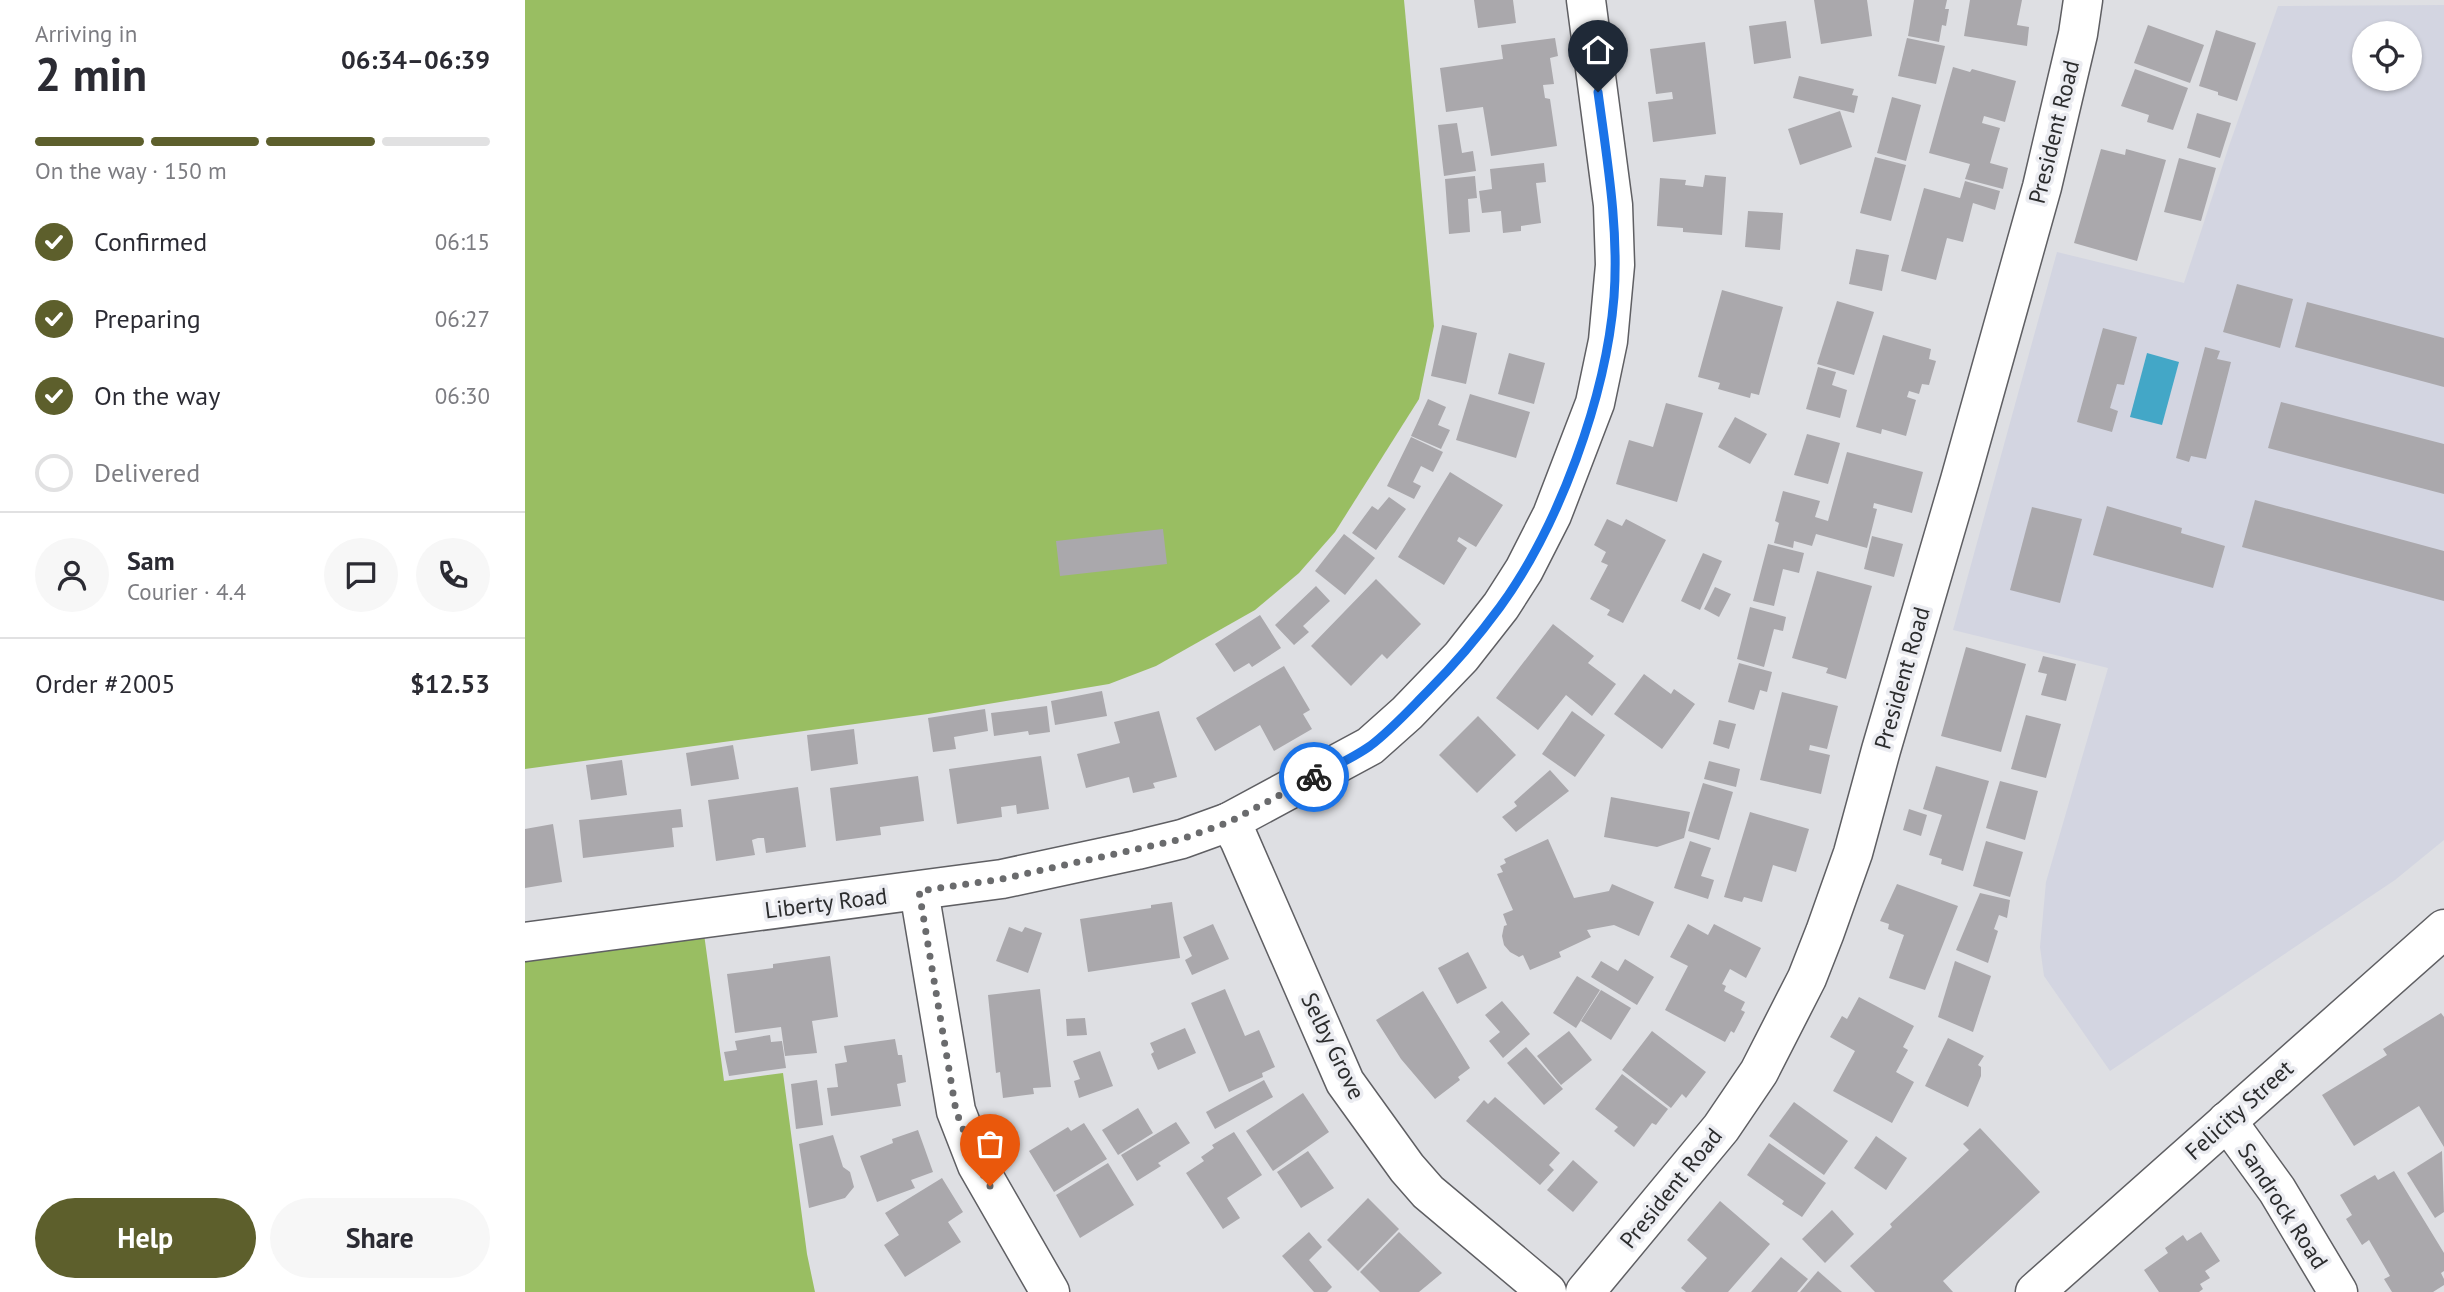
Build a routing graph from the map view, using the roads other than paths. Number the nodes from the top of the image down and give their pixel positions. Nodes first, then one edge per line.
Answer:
1 (1586, 0) edge
2 (2083, 0) edge
3 (1229, 822) junction
4 (919, 891) junction
5 (2444, 929) edge
6 (525, 942) edge
7 (2227, 1121) junction
8 (1050, 1292) edge
9 (1547, 1292) edge
10 (1585, 1292) edge
11 (2035, 1292) edge
12 (2338, 1292) edge

1 - 3 street, Liberty Road
2 - 10 street, President Road
3 - 4 street, Liberty Road
3 - 9 street, Selby Grove
4 - 6 street, Liberty Road
4 - 8 street
5 - 7 street, Felicity Street
7 - 11 street, Felicity Street
7 - 12 street, Sandrock Road

